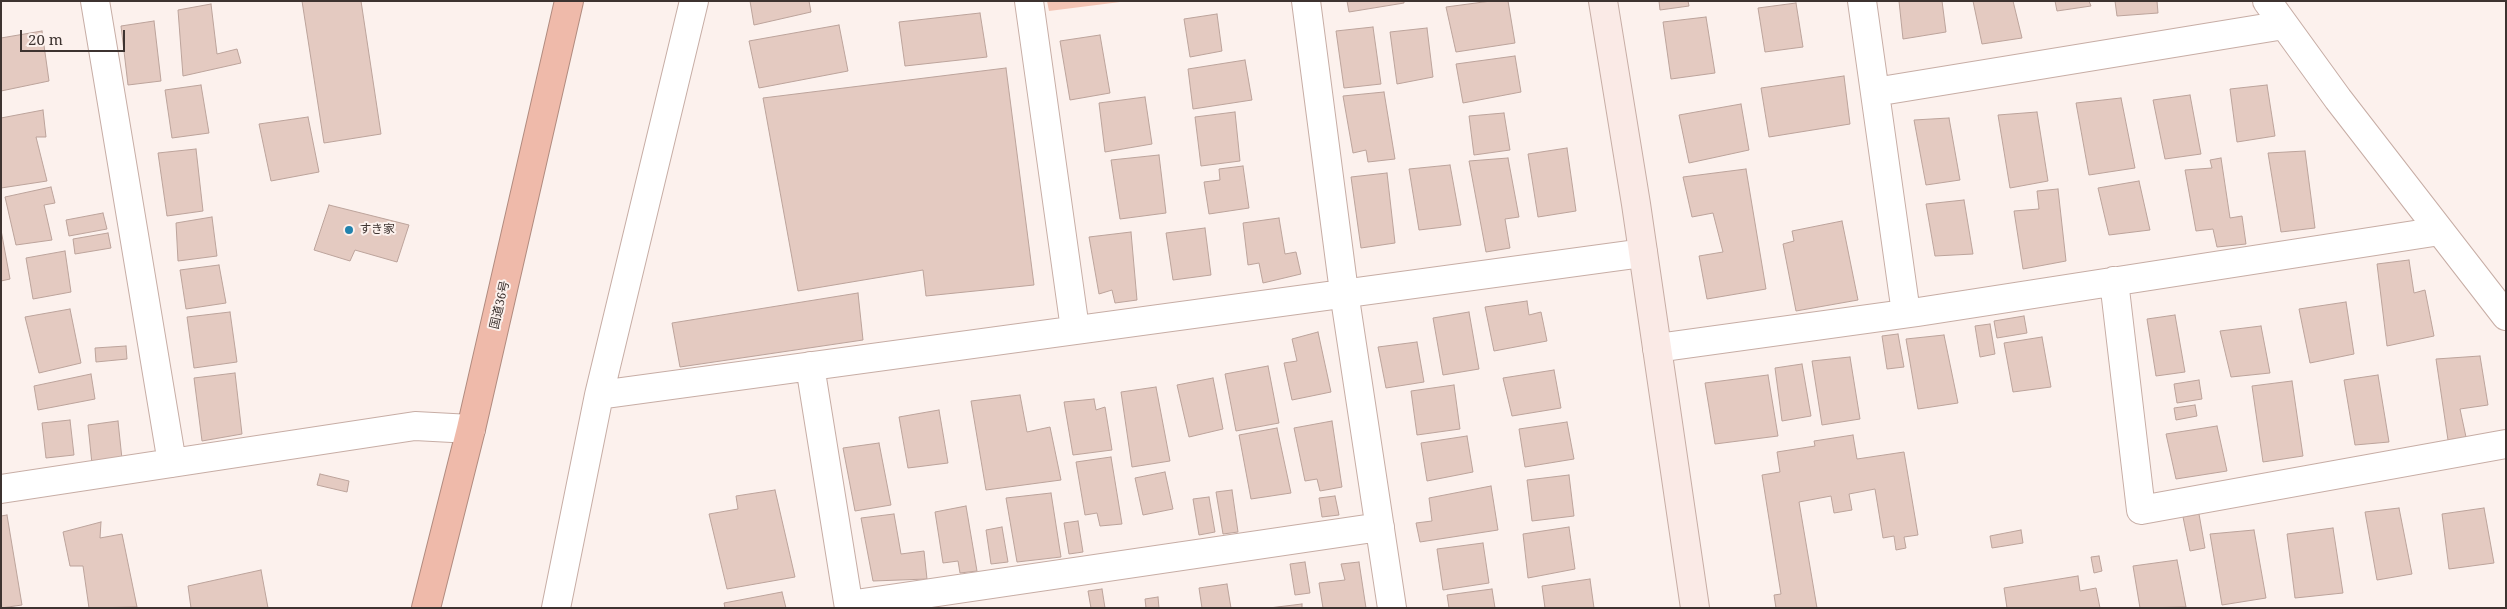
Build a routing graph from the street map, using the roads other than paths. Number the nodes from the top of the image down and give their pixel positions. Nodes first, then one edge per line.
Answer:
1 (95, 1) edge
2 (569, 1) edge
3 (694, 1) edge
4 (1029, 1) edge
5 (1306, 1) edge
6 (1603, 1) edge
7 (1862, 1) edge
8 (2267, 1) edge
9 (2284, 25) junction
10 (1875, 92) junction
11 (2440, 231) junction
12 (1643, 253) junction
13 (2114, 281) junction
14 (1344, 292) junction
15 (1906, 313) junction
16 (2506, 316) edge
17 (1075, 329) junction
18 (1657, 348) junction
19 (810, 366) junction
20 (599, 395) junction
21 (471, 428) junction
22 (2506, 444) edge
23 (172, 463) junction
24 (1, 489) edge
25 (1380, 527) junction
26 (849, 607) edge
27 (426, 608) edge
28 (556, 608) edge
29 (1392, 608) edge
30 (1695, 608) edge

1 - 23 street
2 - 21 highway, 国道36号
3 - 20 street
4 - 17 street
5 - 14 street
6 - 12 street
7 - 10 street
8 - 9 street
9 - 10 street
9 - 11 street
10 - 15 street
11 - 13 street
11 - 16 street
12 - 14 street
12 - 18 street
13 - 15 street
13 - 22 street
14 - 17 street
14 - 25 street
15 - 18 street
17 - 19 street
18 - 30 street
19 - 20 street
19 - 26 street
20 - 28 street
21 - 23 street
21 - 27 highway, 国道36号
23 - 24 street
25 - 26 street
25 - 29 street

